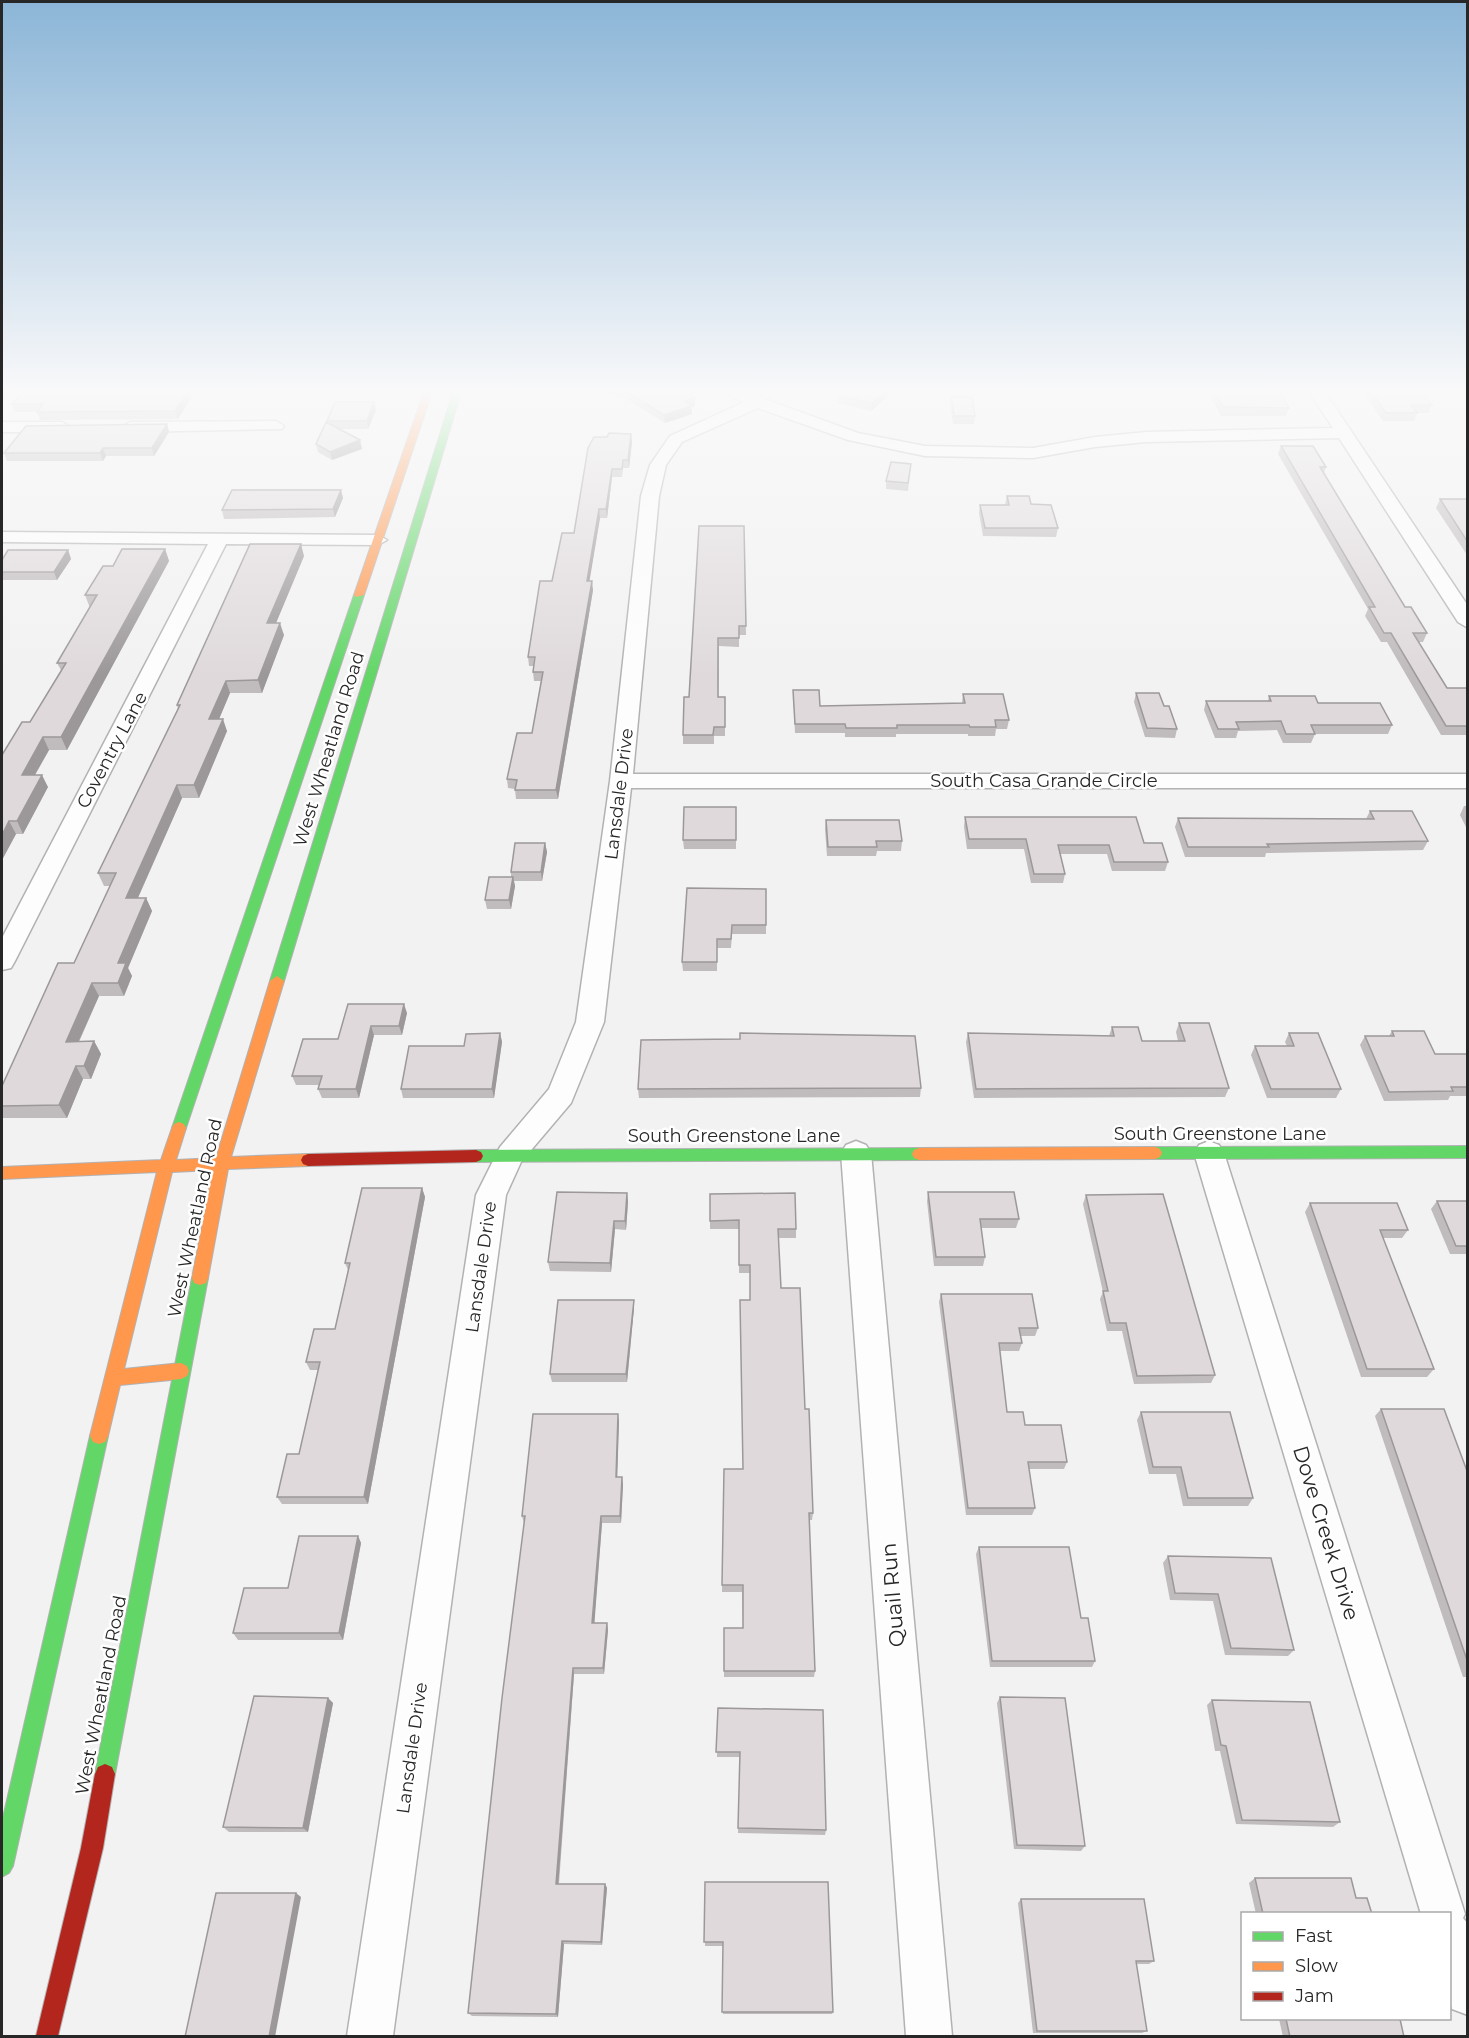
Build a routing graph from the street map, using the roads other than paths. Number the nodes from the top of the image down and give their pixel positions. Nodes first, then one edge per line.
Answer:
1 (397, 484) edge
2 (429, 484) edge
3 (653, 484) edge
4 (1377, 484) edge
5 (2, 537) edge
6 (220, 538) junction
7 (378, 540) junction
8 (1467, 622) edge
9 (1467, 780) edge
10 (621, 782) junction
11 (2, 961) edge
12 (1467, 1152) edge
13 (1209, 1153) junction
14 (856, 1154) junction
15 (510, 1155) junction
16 (222, 1162) junction
17 (166, 1166) junction
18 (2, 1173) edge
19 (181, 1371) junction
20 (112, 1378) junction
21 (2, 1866) edge
22 (1442, 1912) edge
23 (1451, 1941) edge
24 (1467, 1993) edge
25 (47, 2037) edge
26 (370, 2037) edge
27 (929, 2037) edge

1 - 7 main road, West Wheatland Road
2 - 16 main road, West Wheatland Road
3 - 10 street, Lansdale Drive
4 - 8 street
5 - 6 street
6 - 7 street
6 - 11 street, Coventry Lane
7 - 17 main road, West Wheatland Road
9 - 10 street, South Casa Grande Circle
10 - 15 street, Lansdale Drive
12 - 13 main road, South Greenstone Lane
13 - 14 main road, South Greenstone Lane
13 - 22 street, Dove Creek Drive
14 - 15 main road, South Greenstone Lane
14 - 27 street, Quail Run
15 - 16 main road, South Greenstone Lane
15 - 26 street, Lansdale Drive
16 - 17 main road, South Greenstone Lane
16 - 19 main road, West Wheatland Road
17 - 18 main road, South Greenstone Lane
17 - 20 main road, West Wheatland Road
19 - 20 main road
19 - 25 main road, West Wheatland Road
20 - 21 main road, West Wheatland Road
23 - 24 street

